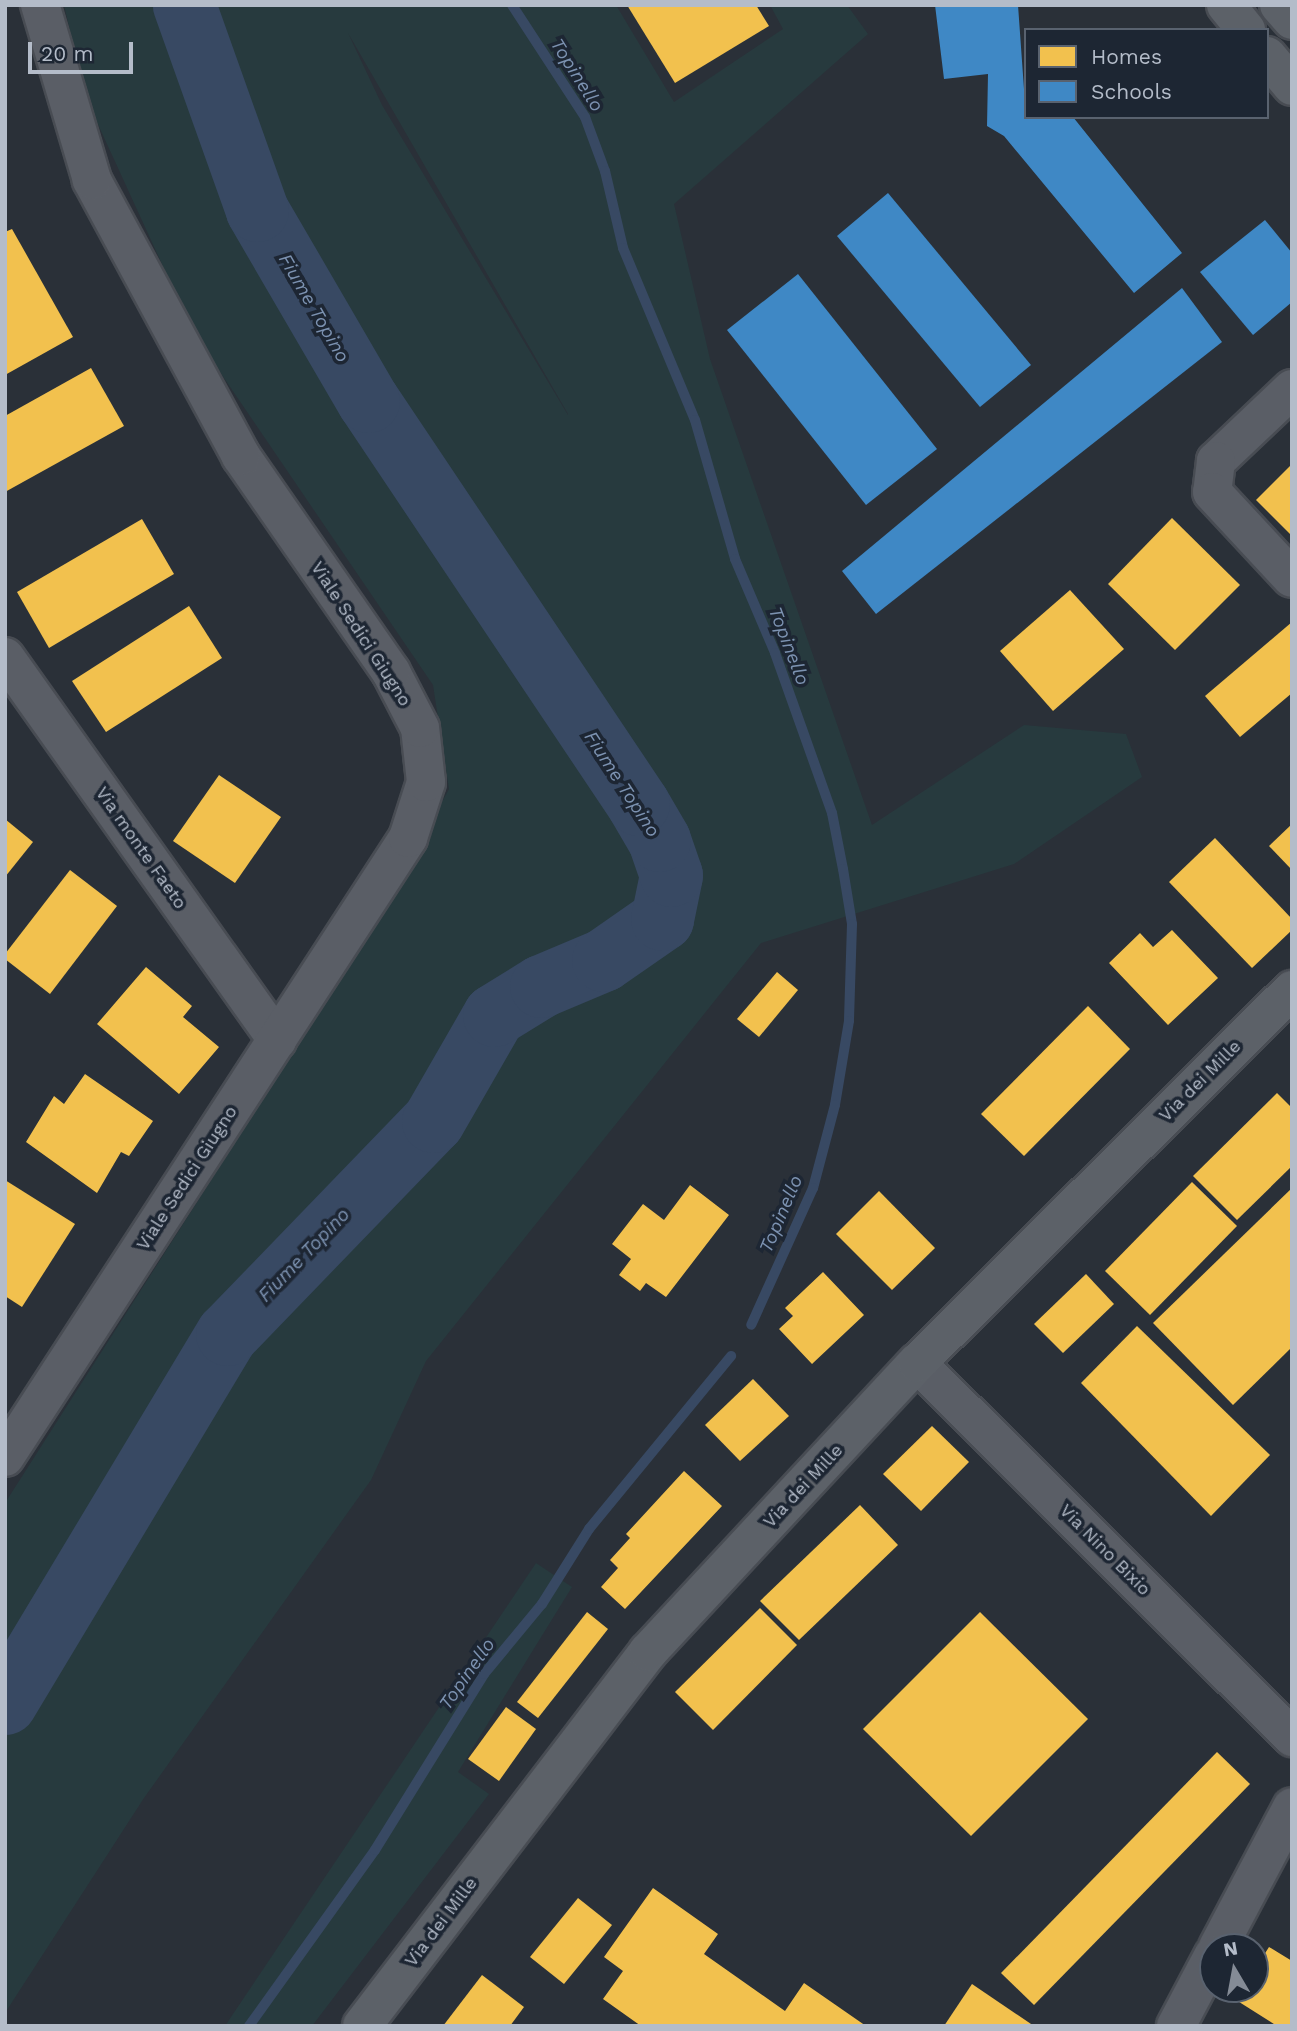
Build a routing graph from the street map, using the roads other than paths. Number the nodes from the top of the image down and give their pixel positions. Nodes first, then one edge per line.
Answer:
1 (40, 5) edge
2 (1226, 5) edge
3 (1279, 5) edge
4 (1292, 20) edge
5 (1244, 28) edge
6 (1269, 58) edge
7 (1292, 86) edge
8 (1292, 389) edge
9 (1292, 578) edge
10 (5, 657) edge
11 (1292, 990) edge
12 (277, 1040) junction
13 (918, 1363) junction
14 (5, 1457) edge
15 (1292, 1737) edge
16 (1292, 1807) edge
17 (1224, 1933) edge
18 (1199, 1982) edge
19 (362, 2026) edge
20 (1176, 2026) edge

1 - 12 street, Viale Sedici Giugno
2 - 5 main road
3 - 4 main road
6 - 7 main road
8 - 9 street
10 - 12 street, Via monte Faeto
11 - 13 main road, Via dei Mille
12 - 14 street, Viale Sedici Giugno
13 - 15 street, Via Nino Bixio
13 - 19 main road, Via dei Mille
16 - 17 street
18 - 20 street

